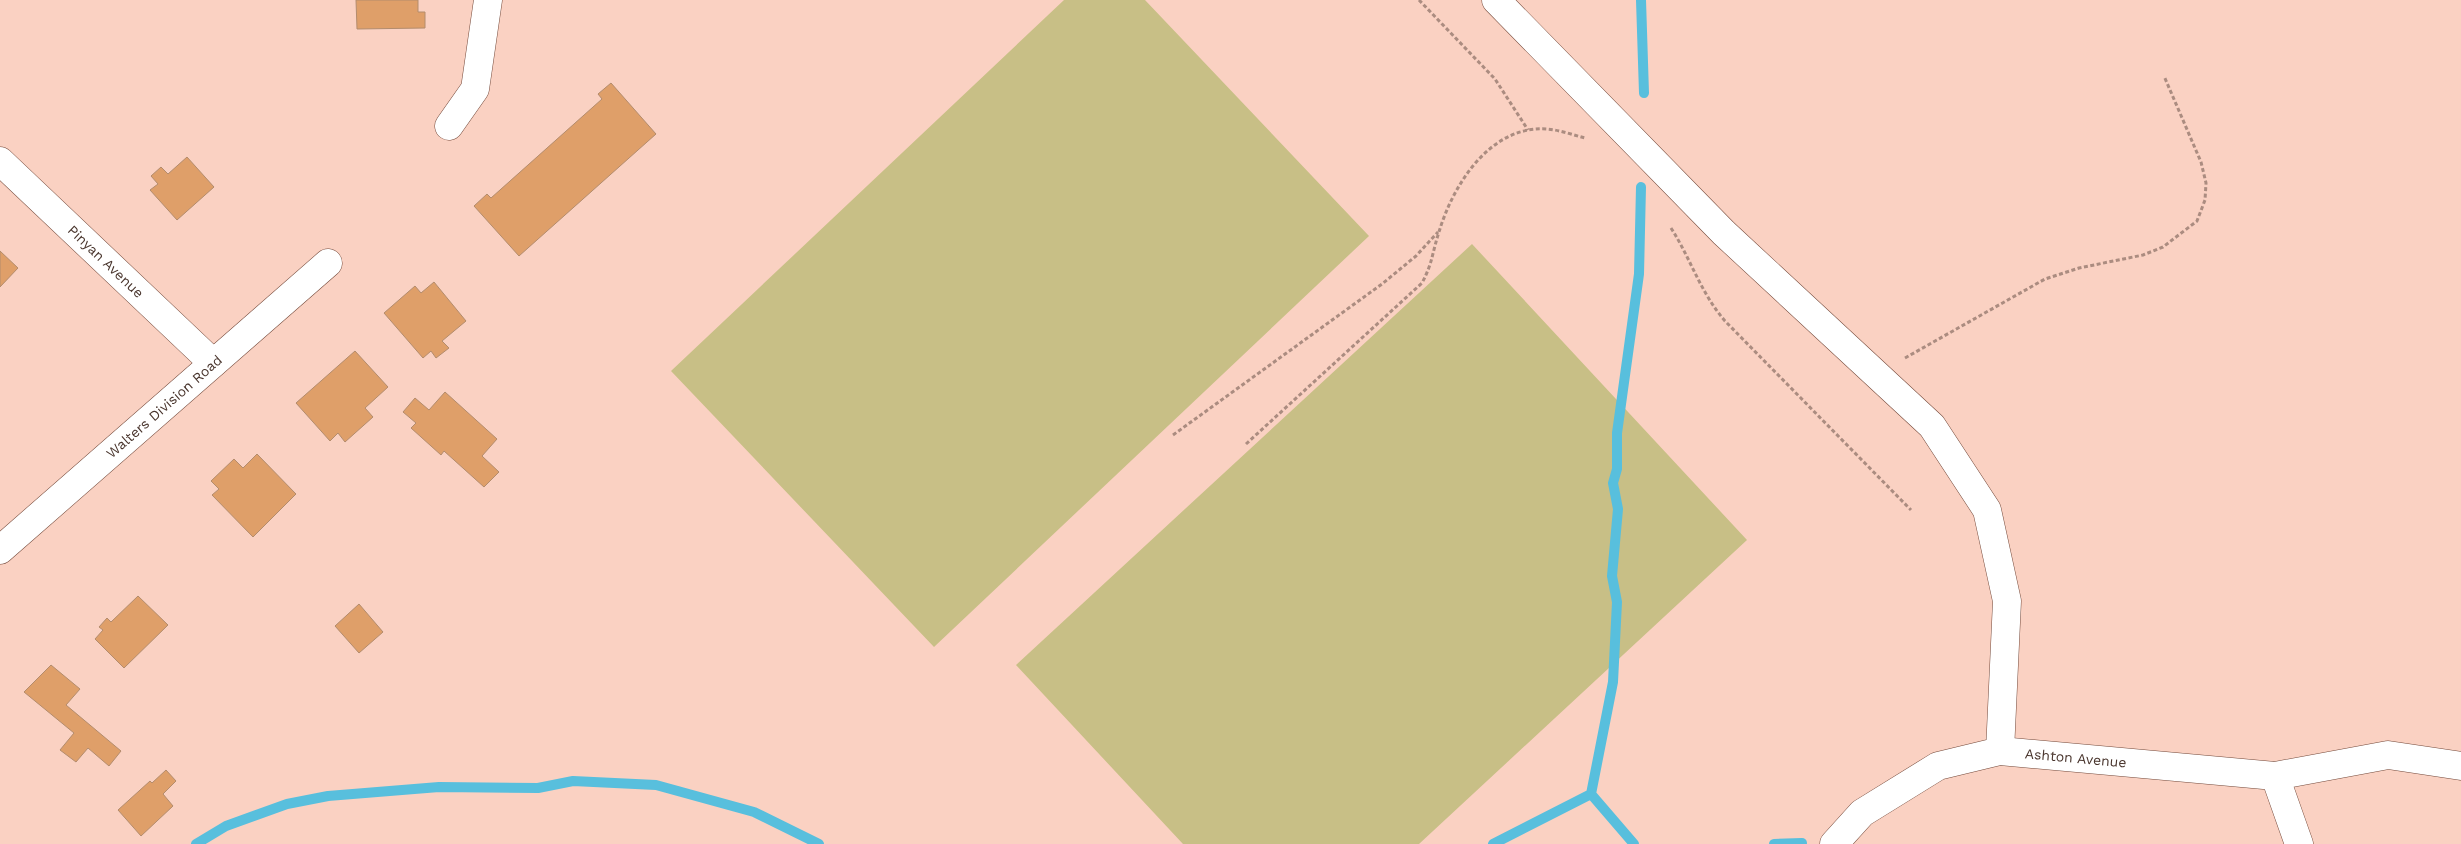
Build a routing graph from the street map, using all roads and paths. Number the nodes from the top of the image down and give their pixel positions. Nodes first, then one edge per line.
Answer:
1 (488, 0) edge
2 (1419, 0) edge
3 (1496, 0) edge
4 (2164, 76) dead end
5 (449, 126) dead end
6 (1528, 130) junction
7 (1590, 140) dead end
8 (0, 161) edge
9 (1668, 224) dead end
10 (1439, 232) junction
11 (328, 263) dead end
12 (213, 362) junction
13 (1876, 375) junction
14 (1172, 435) dead end
15 (1246, 444) dead end
16 (1911, 510) dead end
17 (0, 550) edge
18 (2000, 752) junction
19 (2461, 766) edge
20 (2275, 776) junction
21 (1834, 844) edge
22 (2299, 844) edge

1 - 5 street
2 - 6 path
3 - 13 street
4 - 13 path
6 - 7 path
6 - 10 path
8 - 12 street, Pinyan Avenue
9 - 16 path
10 - 14 path
10 - 15 path
11 - 12 street, Walters Division Road
12 - 17 street, Walters Division Road
13 - 18 street
18 - 20 street, Ashton Avenue
18 - 21 street, Ashton Avenue
19 - 20 street, Ashton Avenue
20 - 22 street

